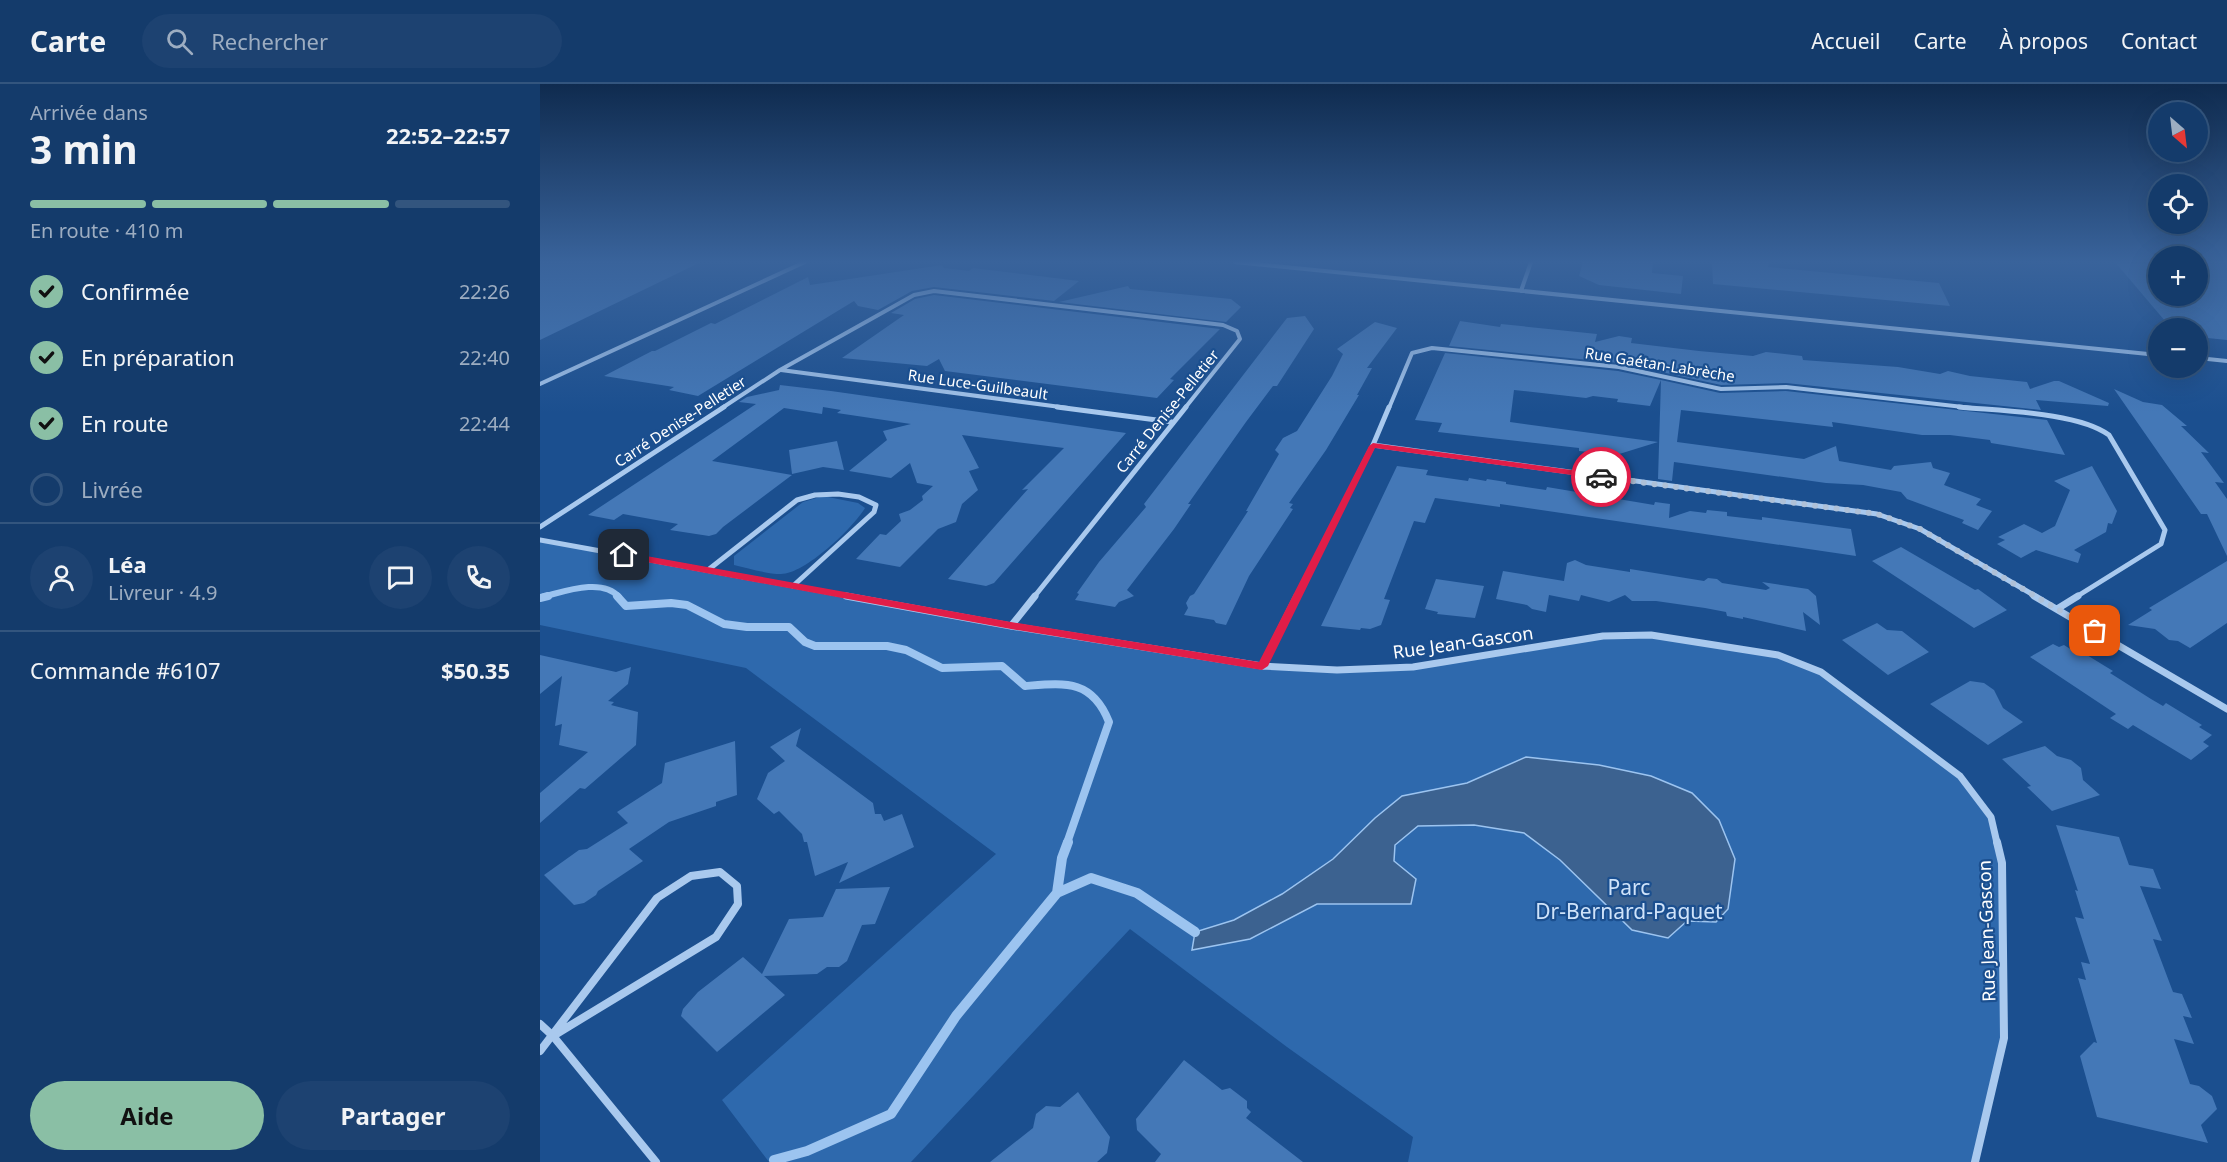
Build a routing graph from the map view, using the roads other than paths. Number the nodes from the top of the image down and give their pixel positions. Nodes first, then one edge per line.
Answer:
1 (696, 312) edge
2 (883, 312) edge
3 (1114, 312) edge
4 (1733, 312) edge
5 (2148, 354) edge
6 (2208, 359) edge
7 (2227, 362) edge
8 (780, 370) junction
9 (540, 384) edge
10 (1172, 422) junction
11 (1373, 446) junction
12 (540, 527) edge
13 (540, 540) edge
14 (708, 570) junction
15 (793, 586) junction
16 (2057, 609) junction
17 (1011, 626) junction
18 (1262, 666) junction
19 (2227, 709) edge
20 (540, 1024) edge
21 (554, 1036) junction
22 (540, 1051) edge
23 (656, 1162) edge
24 (1975, 1162) edge

1 - 9 street
2 - 8 street, Carré Denise-Pelletier
3 - 10 street, Carré Denise-Pelletier
4 - 5 street
6 - 7 street
8 - 10 street, Rue Luce-Guilbeault
8 - 12 street, Carré Denise-Pelletier
10 - 17 street, Carré Denise-Pelletier
11 - 16 street
11 - 16 street, Rue Gaétan-Labrèche
11 - 18 street, Rue Gaétan-Labrèche
13 - 14 street, Rue Jean-Gascon
14 - 15 street, Rue Jean-Gascon
14 - 15 street
15 - 17 street, Rue Jean-Gascon
16 - 19 street
17 - 18 street, Rue Jean-Gascon
18 - 24 street, Rue Jean-Gascon
20 - 21 street
21 - 21 street
21 - 22 street
21 - 23 street

